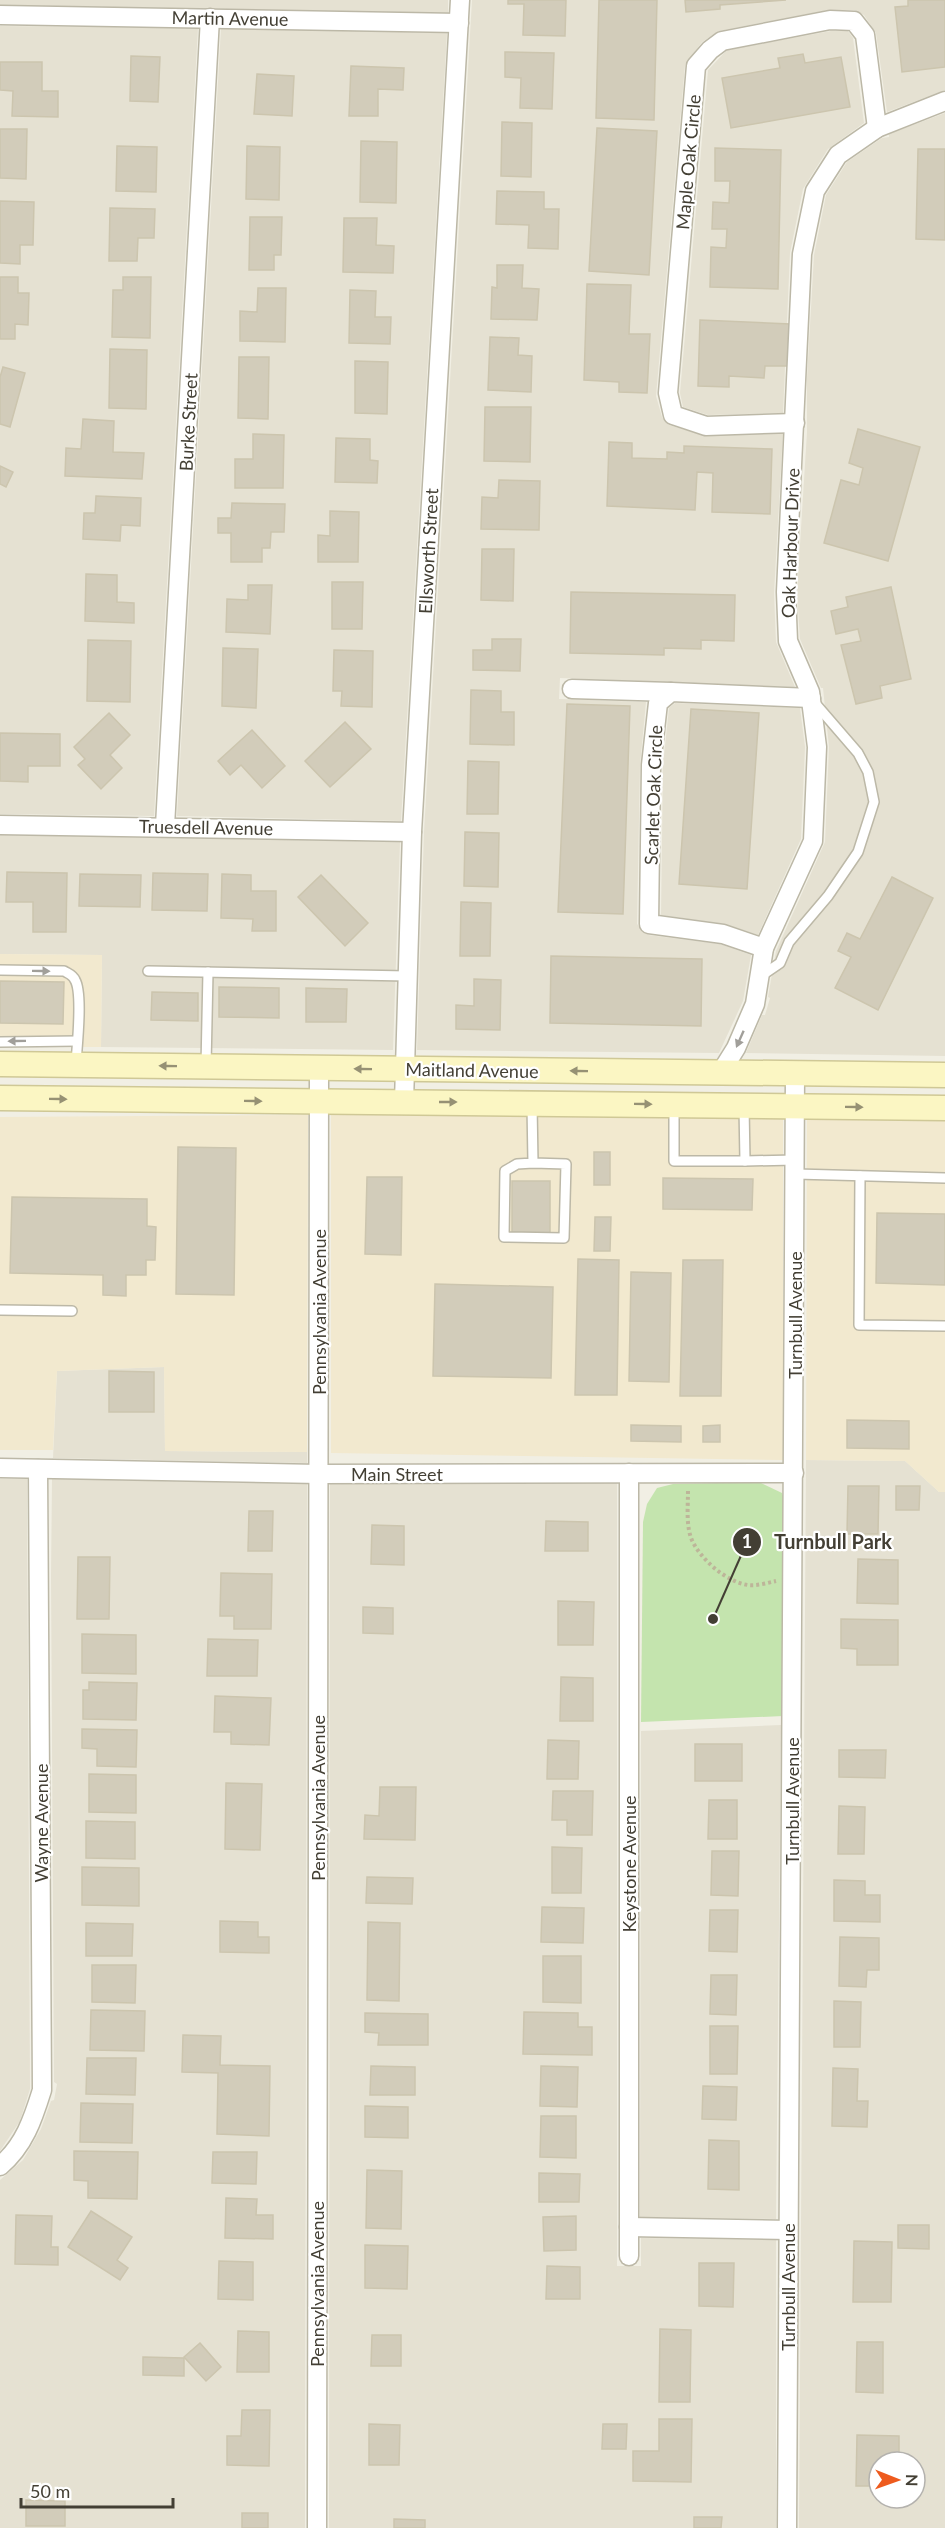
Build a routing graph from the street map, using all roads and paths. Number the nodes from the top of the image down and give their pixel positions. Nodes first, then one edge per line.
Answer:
1 (460, 0) edge
2 (0, 15) edge
3 (210, 18) junction
4 (459, 23) junction
5 (945, 101) edge
6 (877, 128) junction
7 (795, 423) junction
8 (572, 689) dead end
9 (671, 692) junction
10 (811, 698) junction
11 (0, 825) edge
12 (165, 826) junction
13 (412, 832) junction
14 (764, 948) junction
15 (0, 970) edge
16 (148, 971) dead end
17 (208, 972) junction
18 (407, 976) junction
19 (759, 978) junction
20 (0, 1041) edge
21 (77, 1041) junction
22 (0, 1064) edge
23 (76, 1065) junction
24 (206, 1066) junction
25 (319, 1068) junction
26 (404, 1069) junction
27 (721, 1072) junction
28 (795, 1074) junction
29 (945, 1075) edge
30 (0, 1098) edge
31 (319, 1101) junction
32 (404, 1102) junction
33 (532, 1102) junction
34 (674, 1104) junction
35 (744, 1105) junction
36 (795, 1106) junction
37 (945, 1108) edge
38 (745, 1161) junction
39 (533, 1163) junction
40 (795, 1167) junction
41 (860, 1176) junction
42 (945, 1178) edge
43 (0, 1310) edge
44 (72, 1311) dead end
45 (945, 1326) edge
46 (0, 1468) edge
47 (39, 1469) junction
48 (629, 1473) junction
49 (688, 1473) junction
50 (795, 1473) junction
51 (319, 1474) junction
52 (794, 1576) junction
53 (0, 2166) edge
54 (629, 2227) junction
55 (788, 2229) junction
56 (629, 2256) dead end
57 (317, 2528) edge
58 (788, 2528) edge

1 - 4 street, Ellsworth Street
2 - 3 street, Martin Avenue
3 - 4 street, Martin Avenue
3 - 12 street, Burke Street
4 - 13 street, Ellsworth Street
5 - 6 street, Oak Harbour Drive
6 - 7 street, Oak Harbour Drive
6 - 7 street, Maple Oak Circle
7 - 10 street, Oak Harbour Drive
8 - 9 street
9 - 10 street
9 - 14 street, Scarlet Oak Circle
10 - 14 street, Oak Harbour Drive
10 - 19 lane
11 - 12 street, Truesdell Avenue
12 - 13 street, Truesdell Avenue
13 - 18 street, Ellsworth Street
14 - 19 street, Oak Harbour Drive
15 -> 21 lane
16 - 17 lane
17 - 18 lane
17 - 24 lane
18 - 26 street, Ellsworth Street
19 -> 27 street, Oak Harbour Drive
21 -> 20 lane
21 - 23 lane
22 - 23 main road, Maitland Avenue
24 -> 23 main road, Maitland Avenue
24 - 25 main road, Maitland Avenue
26 -> 25 main road, Maitland Avenue
25 - 31 street, Pennsylvania Avenue
27 -> 26 main road, Maitland Avenue
26 - 32 street, Ellsworth Street
27 - 28 main road, Maitland Avenue
28 - 29 main road, Maitland Avenue
28 - 36 street, Turnbull Avenue
30 -> 31 main road, Maitland Avenue
31 - 32 main road, Maitland Avenue
31 - 51 street, Pennsylvania Avenue
32 -> 33 main road, Maitland Avenue
33 -> 34 main road, Maitland Avenue
33 - 39 lane
34 - 35 main road, Maitland Avenue
34 - 38 lane
35 - 36 main road, Maitland Avenue
35 - 38 lane
36 -> 37 main road, Maitland Avenue
36 - 40 street, Turnbull Avenue
38 - 40 lane
39 - 39 lane
40 - 41 lane
40 - 50 street, Turnbull Avenue
41 - 42 lane
41 - 45 lane
43 - 44 lane
46 - 47 street, Main Street
47 - 51 street, Main Street
47 - 53 street, Wayne Avenue
48 - 49 street, Main Street
48 - 51 street, Main Street
48 - 54 street, Keystone Avenue
49 - 50 street, Main Street
49 - 52 path
50 - 52 street, Turnbull Avenue
51 - 57 street, Pennsylvania Avenue
52 - 55 street, Turnbull Avenue
54 - 55 street
54 - 56 street, Keystone Avenue
55 - 58 street, Turnbull Avenue

